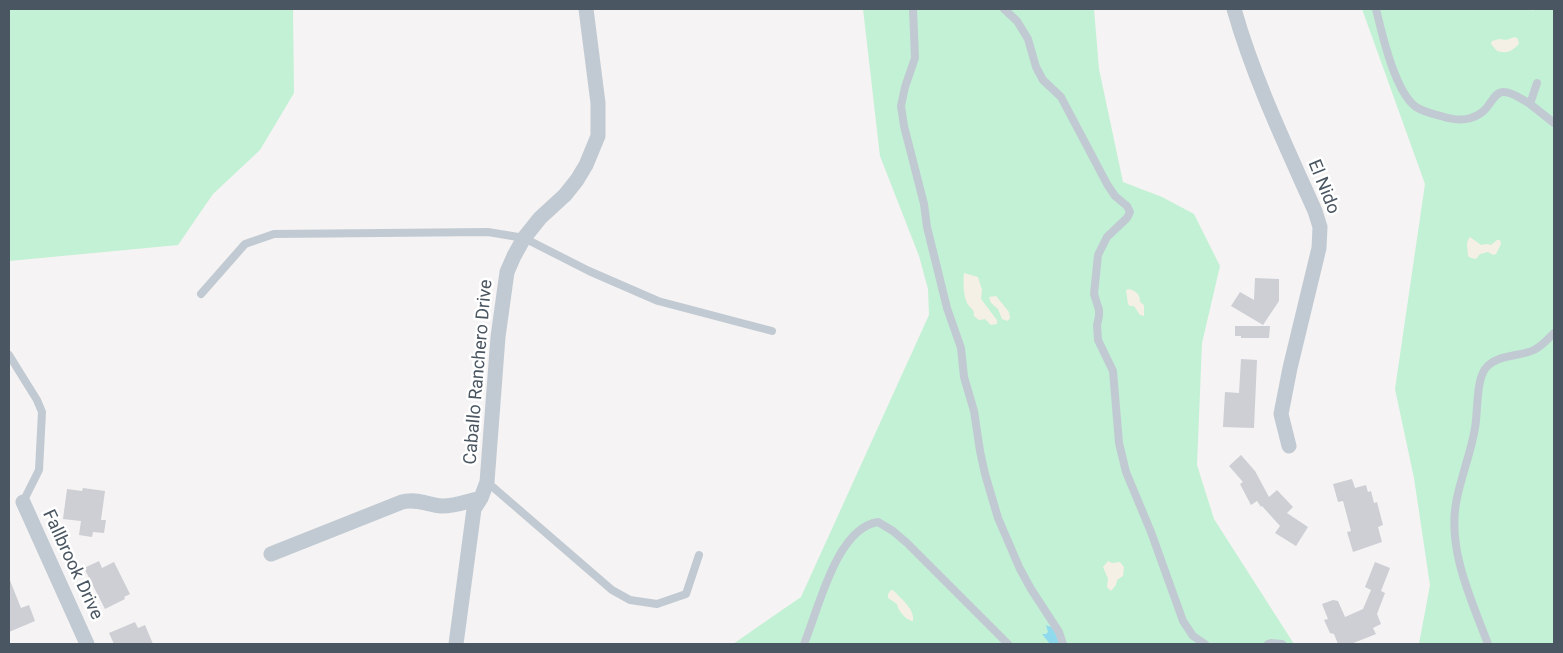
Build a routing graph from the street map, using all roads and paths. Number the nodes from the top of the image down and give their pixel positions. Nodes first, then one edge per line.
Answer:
1 (586, 9) edge
2 (912, 9) edge
3 (1004, 9) edge
4 (1234, 9) edge
5 (1376, 9) edge
6 (1537, 82) dead end
7 (1530, 104) junction
8 (1554, 123) edge
9 (524, 238) junction
10 (201, 294) dead end
11 (772, 331) dead end
12 (1554, 333) edge
13 (9, 355) edge
14 (1289, 446) dead end
15 (487, 482) junction
16 (22, 502) joint
17 (477, 504) junction
18 (271, 554) dead end
19 (699, 555) dead end
20 (87, 644) edge
21 (447, 644) edge
22 (456, 644) edge
23 (804, 644) edge
24 (1008, 644) edge
25 (1062, 644) edge
26 (1205, 644) edge
27 (1268, 644) edge
28 (1282, 644) edge
29 (1488, 644) edge

1 - 9 street, Caballo Ranchero Drive
2 - 25 lane
3 - 26 lane
4 - 14 street, El Nido
5 - 7 lane
6 - 7 lane
7 - 8 lane
9 - 10 lane
9 - 11 lane
9 - 15 street, Caballo Ranchero Drive
12 - 29 lane
13 - 16 lane
15 - 17 street, Caballo Ranchero Drive
15 - 19 lane
16 - 20 street, Fallbrook Drive
17 - 18 street
17 - 21 street
17 - 22 street, Caballo Ranchero Drive
23 - 24 lane
27 - 28 lane

